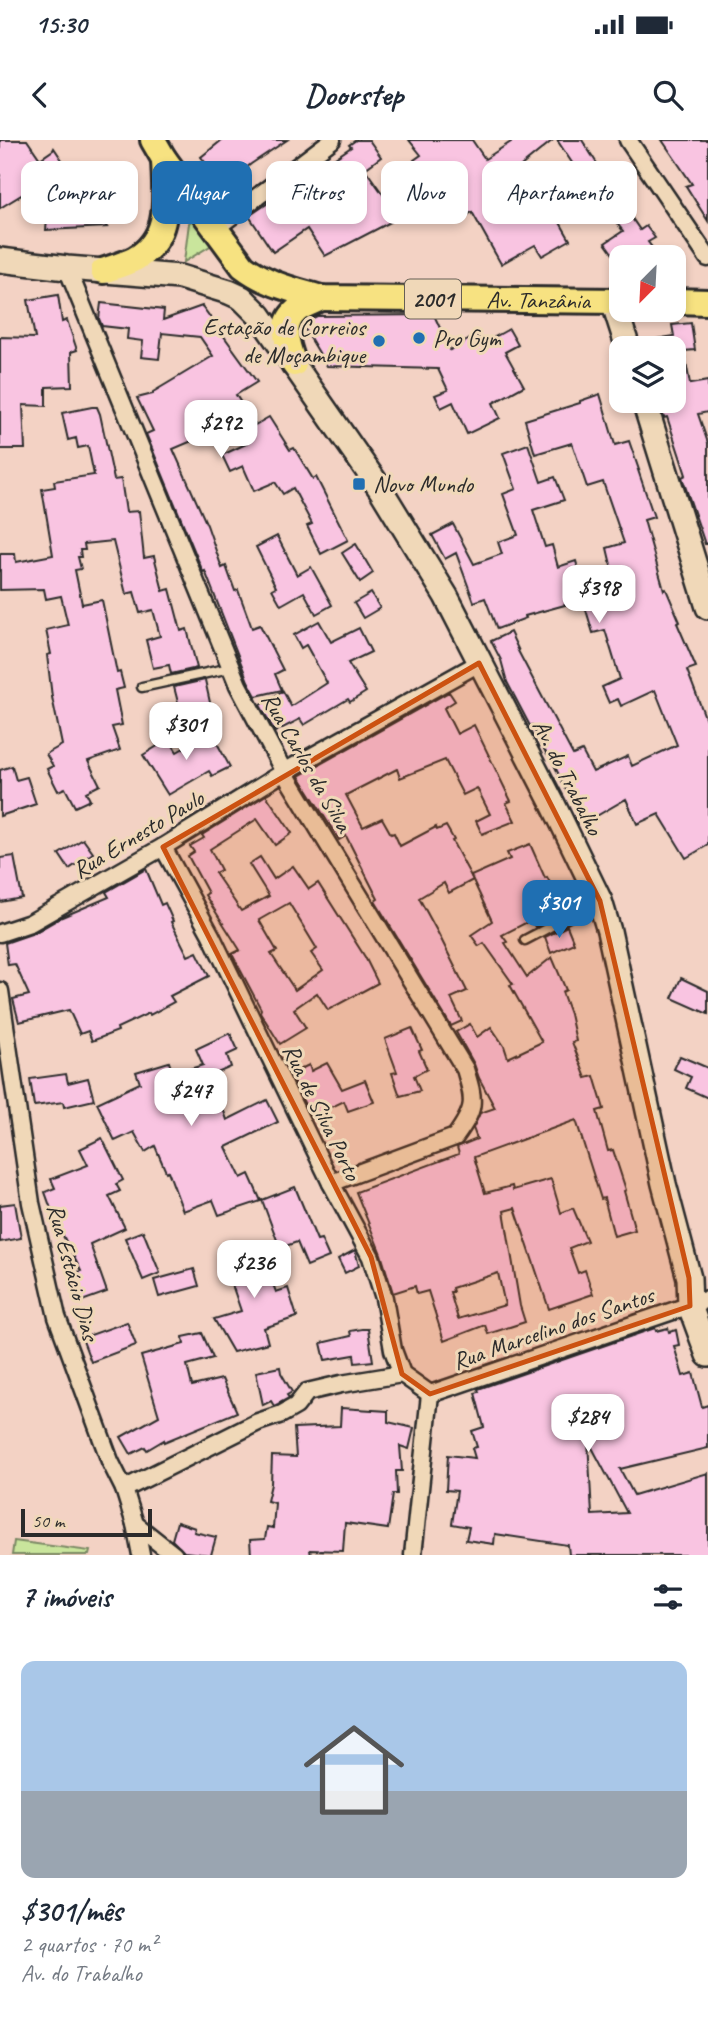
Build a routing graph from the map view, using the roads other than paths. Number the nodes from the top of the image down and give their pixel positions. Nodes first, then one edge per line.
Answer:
1 (332, 140) edge
2 (628, 140) edge
3 (158, 149) edge
4 (216, 228) junction
5 (708, 258) edge
6 (0, 260) edge
7 (67, 268) junction
8 (103, 271) junction
9 (321, 298) junction
10 (609, 301) edge
11 (686, 302) edge
12 (708, 302) edge
13 (294, 364) junction
14 (648, 413) edge
15 (708, 607) edge
16 (479, 663) junction
17 (230, 668) junction
18 (142, 687) dead end
19 (284, 772) junction
20 (163, 847) junction
21 (600, 901) junction
22 (0, 933) edge
23 (525, 940) dead end
24 (0, 990) edge
25 (331, 1184) junction
26 (699, 1303) edge
27 (708, 1355) edge
28 (402, 1374) junction
29 (430, 1394) junction
30 (124, 1489) junction
31 (135, 1524) junction
32 (141, 1555) edge
33 (174, 1555) edge
34 (413, 1555) edge

1 - 4 street
2 - 5 street
3 - 4 main road
3 - 8 main road
4 - 9 main road, Av. Tanzânia / 2001
6 - 7 main road, Av. do Trabalho
7 - 8 main road, Av. do Trabalho
7 - 17 street, Rua Carlos da Silva
8 - 13 main road, Av. do Trabalho
9 - 10 main road, Av. Tanzânia / 2001
9 - 13 main road
11 - 12 main road
13 - 16 main road, Av. do Trabalho
14 - 15 main road
16 - 19 street, Rua Ernesto Paulo
16 - 21 main road, Av. do Trabalho
17 - 18 lane
17 - 19 street, Rua Carlos da Silva
19 - 20 street, Rua Ernesto Paulo
19 - 25 street, Rua Carlos da Silva
20 - 22 street, Rua Ernesto Paulo
20 - 25 street, Rua de Silva Porto
21 - 23 lane
21 - 26 main road, Av. do Trabalho
24 - 30 street, Rua Estácio Dias
25 - 28 street, Rua de Silva Porto
26 - 27 main road, Av. do Trabalho
26 - 29 street, Rua Marcelino dos Santos
28 - 29 street
28 - 30 street
29 - 34 street
30 - 31 street, Rua Estácio Dias
31 - 32 street, Rua Estácio Dias
31 - 33 street

